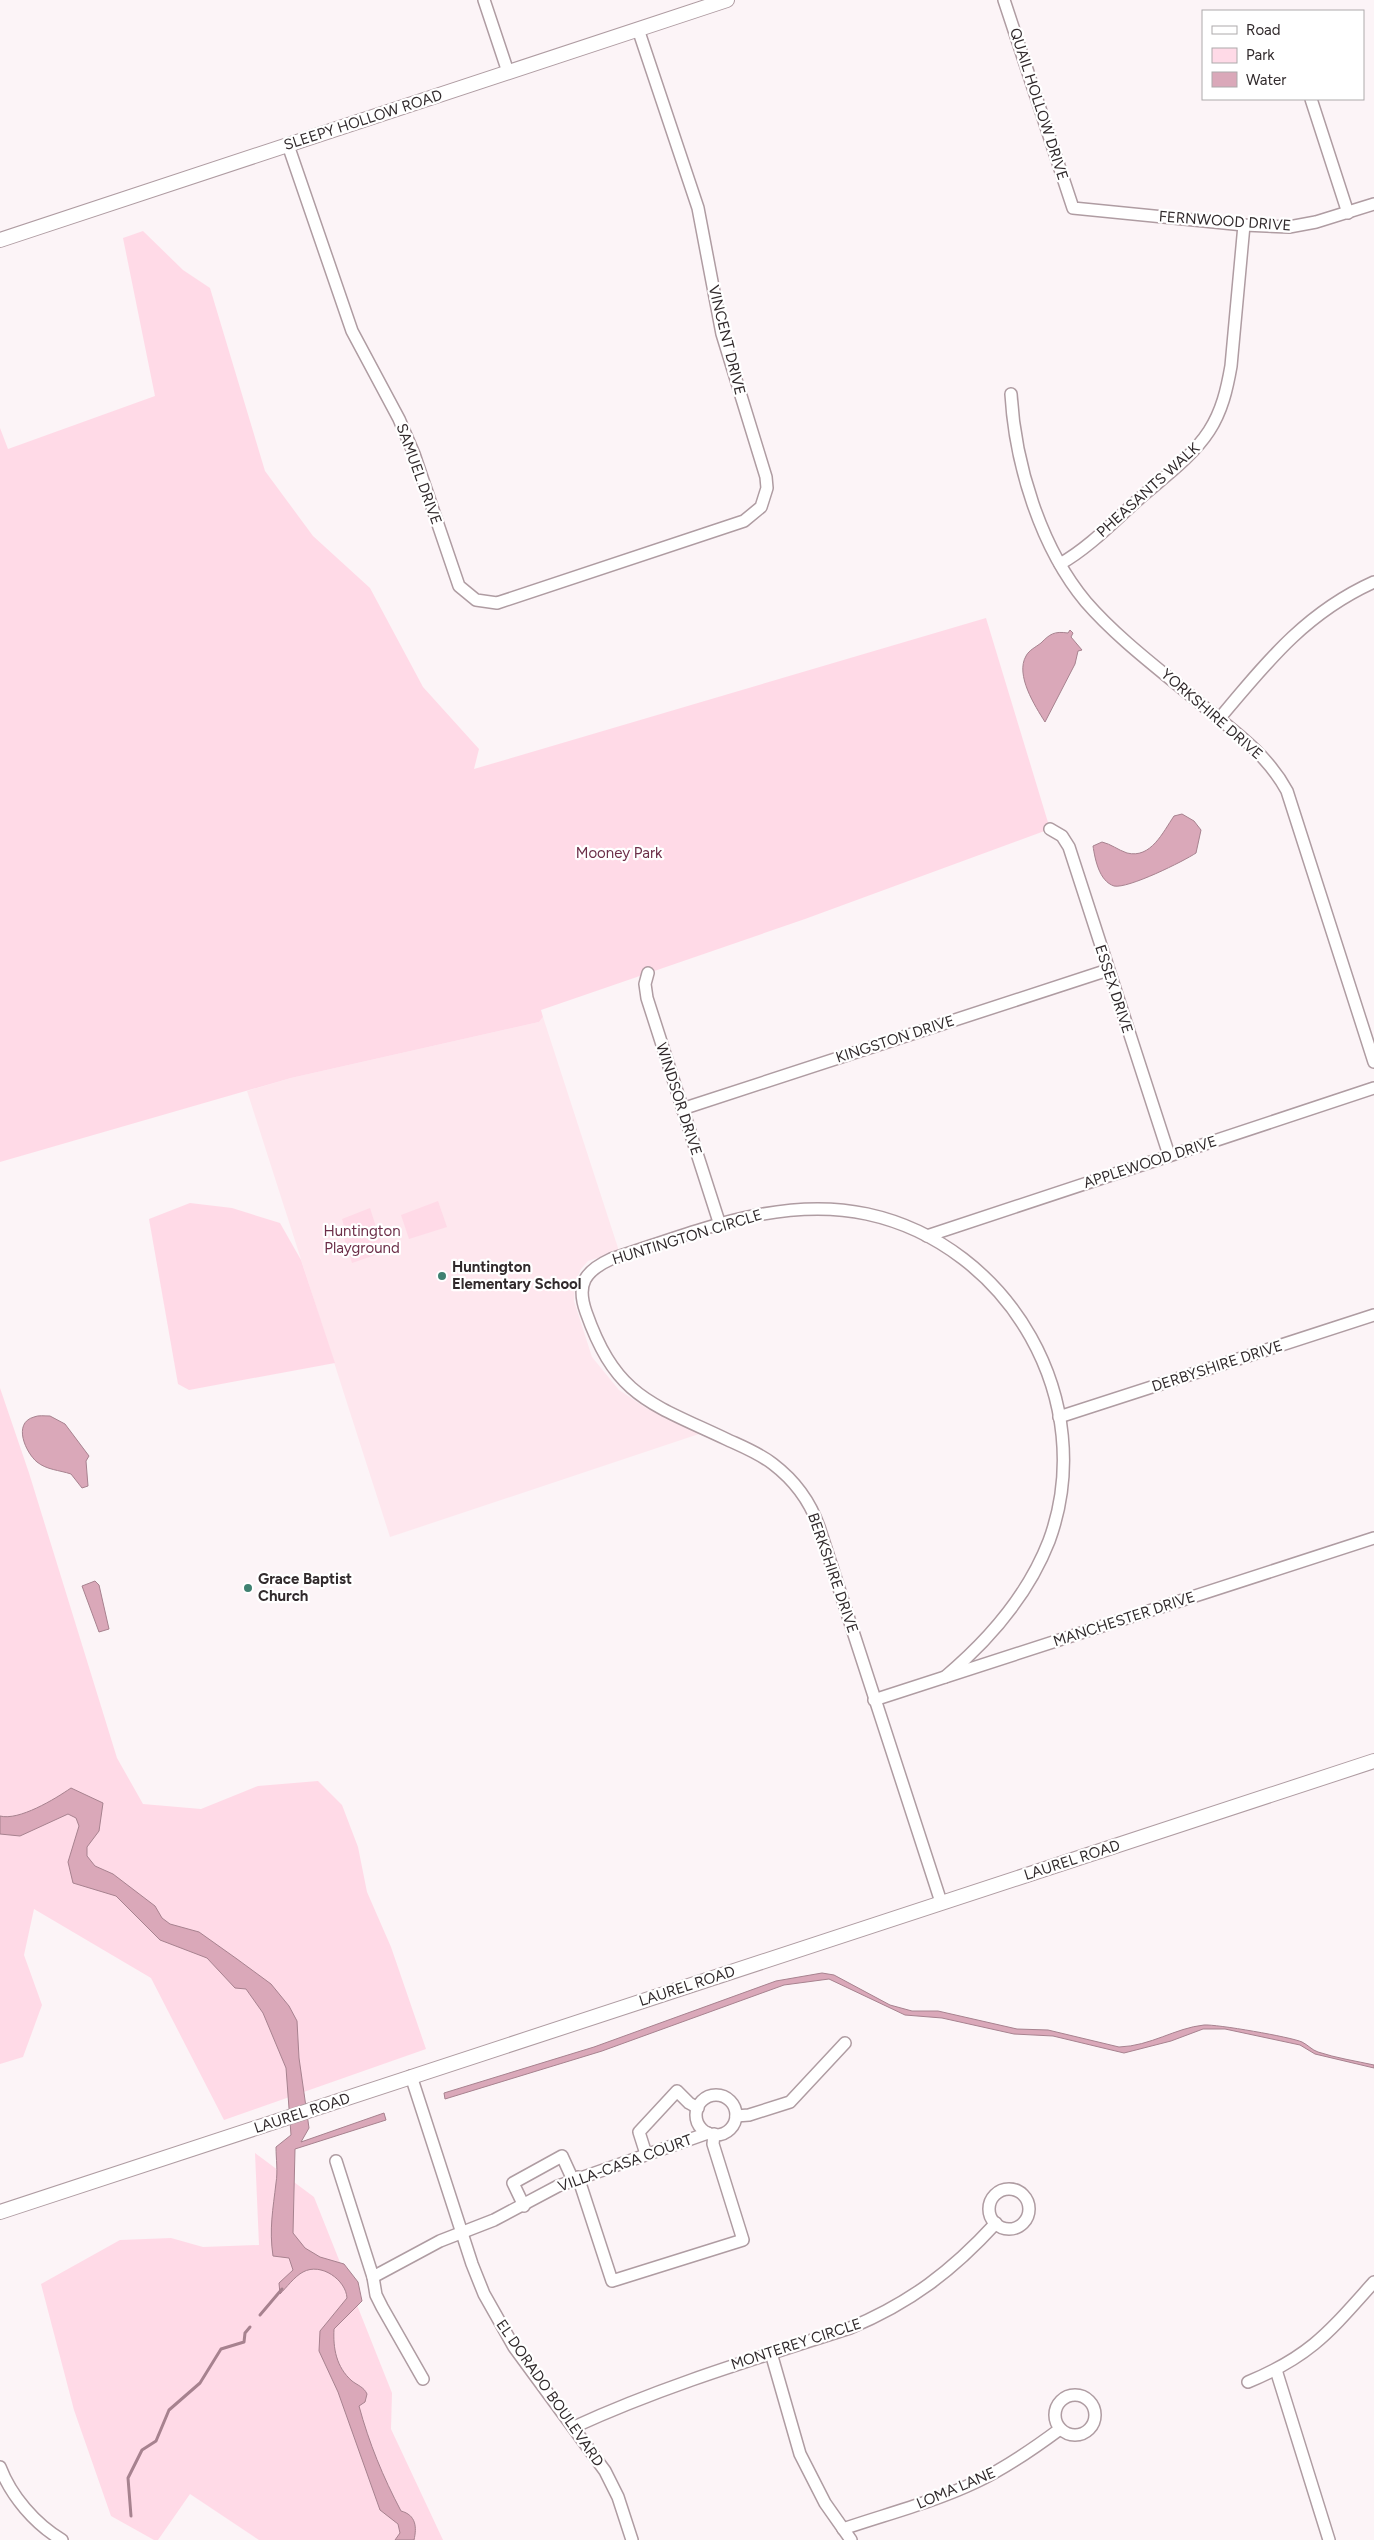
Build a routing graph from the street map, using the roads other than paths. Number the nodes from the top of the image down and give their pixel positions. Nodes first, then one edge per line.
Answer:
1 (484, 0) edge
2 (727, 0) edge
3 (1004, 0) edge
4 (638, 29) junction
5 (508, 72) junction
6 (1311, 100) edge
7 (288, 145) junction
8 (1374, 204) edge
9 (1073, 208) joint
10 (1348, 213) junction
11 (1244, 225) junction
12 (0, 240) edge
13 (1011, 394) dead end
14 (623, 562) joint
15 (1060, 564) junction
16 (1374, 582) edge
17 (1219, 719) junction
18 (1050, 830) dead end
19 (1108, 970) junction
20 (648, 972) dead end
21 (1374, 1062) edge
22 (1374, 1088) edge
23 (682, 1109) junction
24 (1170, 1156) junction
25 (720, 1225) junction
26 (927, 1236) junction
27 (582, 1285) joint
28 (1374, 1315) edge
29 (1059, 1418) junction
30 (1374, 1538) edge
31 (945, 1677) junction
32 (874, 1700) junction
33 (1374, 1761) edge
34 (942, 1902) junction
35 (845, 2043) dead end
36 (411, 2076) junction
37 (698, 2108) junction
38 (736, 2116) junction
39 (711, 2134) junction
40 (646, 2154) junction
41 (336, 2161) dead end
42 (576, 2178) junction
43 (524, 2206) junction
44 (0, 2212) edge
45 (996, 2223) dead end
46 (462, 2232) junction
47 (373, 2278) junction
48 (1374, 2282) edge
49 (771, 2353) junction
50 (1276, 2370) junction
51 (423, 2379) dead end
52 (1248, 2382) dead end
53 (574, 2426) junction
54 (1060, 2429) dead end
55 (0, 2466) edge
56 (843, 2529) junction
57 (62, 2540) edge
58 (632, 2540) edge
59 (851, 2540) edge
60 (1330, 2540) edge

1 - 5 street
2 - 4 street, SLEEPY HOLLOW ROAD
3 - 9 street, QUAIL HOLLOW DRIVE
4 - 5 street, SLEEPY HOLLOW ROAD
4 - 14 street, VINCENT DRIVE
5 - 7 street, SLEEPY HOLLOW ROAD
6 - 10 street
7 - 12 street, SLEEPY HOLLOW ROAD
7 - 14 street, SAMUEL DRIVE
8 - 10 street, FERNWOOD DRIVE
9 - 11 street, FERNWOOD DRIVE
10 - 11 street, FERNWOOD DRIVE
11 - 15 street, PHEASANTS WALK
13 - 15 street, YORKSHIRE DRIVE
15 - 17 street, YORKSHIRE DRIVE
16 - 17 street
17 - 21 street, YORKSHIRE DRIVE
18 - 19 street, ESSEX DRIVE
19 - 23 street, KINGSTON DRIVE
19 - 24 street, ESSEX DRIVE
20 - 23 street, WINDSOR DRIVE
22 - 24 street, APPLEWOOD DRIVE
23 - 25 street, WINDSOR DRIVE
24 - 26 street, APPLEWOOD DRIVE
25 - 26 street, HUNTINGTON CIRCLE
25 - 27 street, HUNTINGTON CIRCLE
26 - 29 street, HUNTINGTON CIRCLE
27 - 32 street, BERKSHIRE DRIVE
28 - 29 street, DERBYSHIRE DRIVE
29 - 31 street, HUNTINGTON CIRCLE
30 - 31 street, MANCHESTER DRIVE
31 - 32 street, MANCHESTER DRIVE
32 - 34 street, BERKSHIRE DRIVE
33 - 34 street, LAUREL ROAD
34 - 36 street, LAUREL ROAD
35 - 38 street
36 - 44 street, LAUREL ROAD
36 - 46 street, EL DORADO BOULEVARD
37 - 38 street
37 - 39 street, VILLA-CASA COURT
37 - 40 street
38 - 39 street, VILLA-CASA COURT
39 - 40 street, VILLA-CASA COURT
39 - 42 street
40 - 42 street, VILLA-CASA COURT
41 - 47 street
42 - 43 street, VILLA-CASA COURT
42 - 43 street
43 - 46 street, VILLA-CASA COURT
45 - 49 street, MONTEREY CIRCLE
46 - 47 street, VILLA-CASA COURT
46 - 53 street, EL DORADO BOULEVARD
47 - 51 street
48 - 50 street
49 - 53 street, MONTEREY CIRCLE
49 - 56 street
50 - 52 street
50 - 60 street
53 - 58 street, EL DORADO BOULEVARD
54 - 56 street, LOMA LANE
55 - 57 street
56 - 59 street

